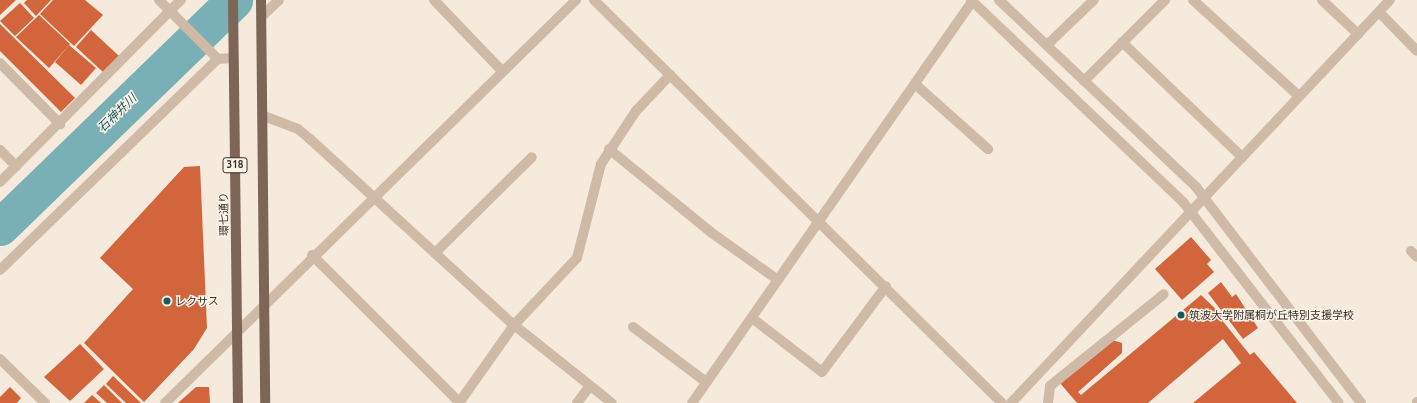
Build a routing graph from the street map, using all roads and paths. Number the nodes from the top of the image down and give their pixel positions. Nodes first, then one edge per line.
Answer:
1 (159, 0) edge
2 (181, 0) edge
3 (233, 0) edge
4 (261, 0) edge
5 (279, 0) edge
6 (434, 0) edge
7 (576, 0) edge
8 (594, 0) edge
9 (972, 0) edge
10 (999, 0) edge
11 (1094, 0) edge
12 (1165, 0) edge
13 (1193, 0) edge
14 (1322, 0) edge
15 (1390, 0) edge
16 (170, 10) junction
17 (1379, 12) junction
18 (262, 16) junction
19 (1358, 34) junction
20 (1122, 42) junction
21 (1047, 45) junction
22 (1417, 51) edge
23 (233, 58) junction
24 (218, 59) junction
25 (0, 63) edge
26 (502, 72) junction
27 (670, 75) junction
28 (1084, 81) junction
29 (915, 84) junction
30 (1298, 96) junction
31 (264, 116) junction
32 (60, 124) junction
33 (609, 149) junction
34 (988, 149) dead end
35 (0, 150) edge
36 (1241, 156) junction
37 (532, 157) dead end
38 (16, 166) junction
39 (0, 182) edge
40 (372, 197) junction
41 (1204, 198) junction
42 (1191, 212) junction
43 (821, 223) junction
44 (435, 253) junction
45 (312, 255) junction
46 (0, 270) edge
47 (778, 280) junction
48 (886, 286) junction
49 (1164, 294) dead end
50 (264, 302) junction
51 (752, 318) junction
52 (514, 325) junction
53 (633, 327) dead end
54 (238, 330) junction
55 (0, 359) edge
56 (706, 382) junction
57 (590, 386) junction
58 (45, 403) edge
59 (165, 403) edge
60 (238, 403) edge
61 (265, 403) edge
62 (459, 403) edge
63 (577, 403) edge
64 (612, 403) edge
65 (692, 403) edge
66 (1002, 403) edge
67 (1011, 403) edge
68 (1048, 403) edge
69 (1339, 403) edge
70 (1361, 403) edge

1 - 16 street
2 - 16 street
3 - 23 main road, 環七通り / 318
4 - 18 main road, 318
5 - 18 street
6 - 26 street
7 - 26 street
8 - 27 street
9 - 29 street
9 - 42 street
10 - 21 street
11 - 21 street
12 - 20 street
13 - 30 street
14 - 19 street
15 - 17 street
16 - 24 street
16 - 32 street
17 - 19 street
17 - 22 street
18 - 31 main road, 318
19 - 30 street
20 - 28 street
20 - 36 street
21 - 28 street
23 - 24 street
23 - 54 main road, 環七通り / 318
24 - 46 street
25 - 32 street
26 - 40 street
27 - 33 street
27 - 43 street
28 - 41 street
29 - 34 street
29 - 43 street
30 - 36 street
31 - 40 street
31 - 50 main road, 318
32 - 38 street
33 - 47 street
33 - 52 street
35 - 38 street
36 - 41 street
37 - 44 street
38 - 39 street
40 - 44 street
40 - 45 street
41 - 42 street
41 - 70 street
42 - 67 street
42 - 69 street
43 - 47 street
43 - 48 street
44 - 52 street
45 - 50 street
45 - 62 street
47 - 51 street
48 - 51 street
48 - 66 street
49 - 68 street
50 - 54 street
50 - 61 main road, 318
51 - 56 street
52 - 57 street
52 - 62 street
53 - 56 street
54 - 59 street
54 - 60 main road, 環七通り / 318
55 - 58 street
56 - 65 street
57 - 63 street
57 - 64 street

